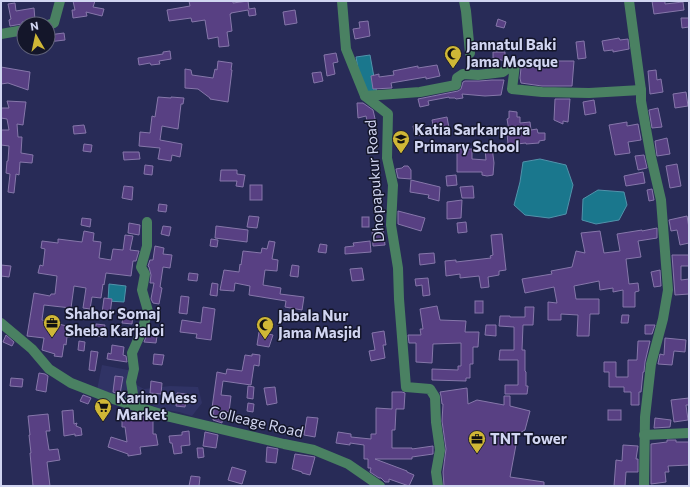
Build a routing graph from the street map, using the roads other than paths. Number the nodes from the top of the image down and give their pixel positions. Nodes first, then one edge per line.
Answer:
1 (60, 1) edge
2 (342, 1) edge
3 (464, 1) edge
4 (629, 1) edge
5 (54, 16) edge
6 (16, 31) edge
7 (1, 34) edge
8 (470, 53) dead end
9 (641, 90) junction
10 (365, 96) junction
11 (147, 222) dead end
12 (1, 323) edge
13 (135, 406) junction
14 (689, 432) edge
15 (644, 435) junction
16 (380, 486) edge
17 (438, 486) edge
18 (644, 486) edge

1 - 5 street
2 - 10 street, Dhopapukur Road
3 - 8 street
4 - 9 street
6 - 7 street
9 - 10 street
9 - 15 street
10 - 17 street, Dhopapukur Road
11 - 13 street
12 - 13 street, Colleage Road
13 - 16 street, Colleage Road
14 - 15 street
15 - 18 street

